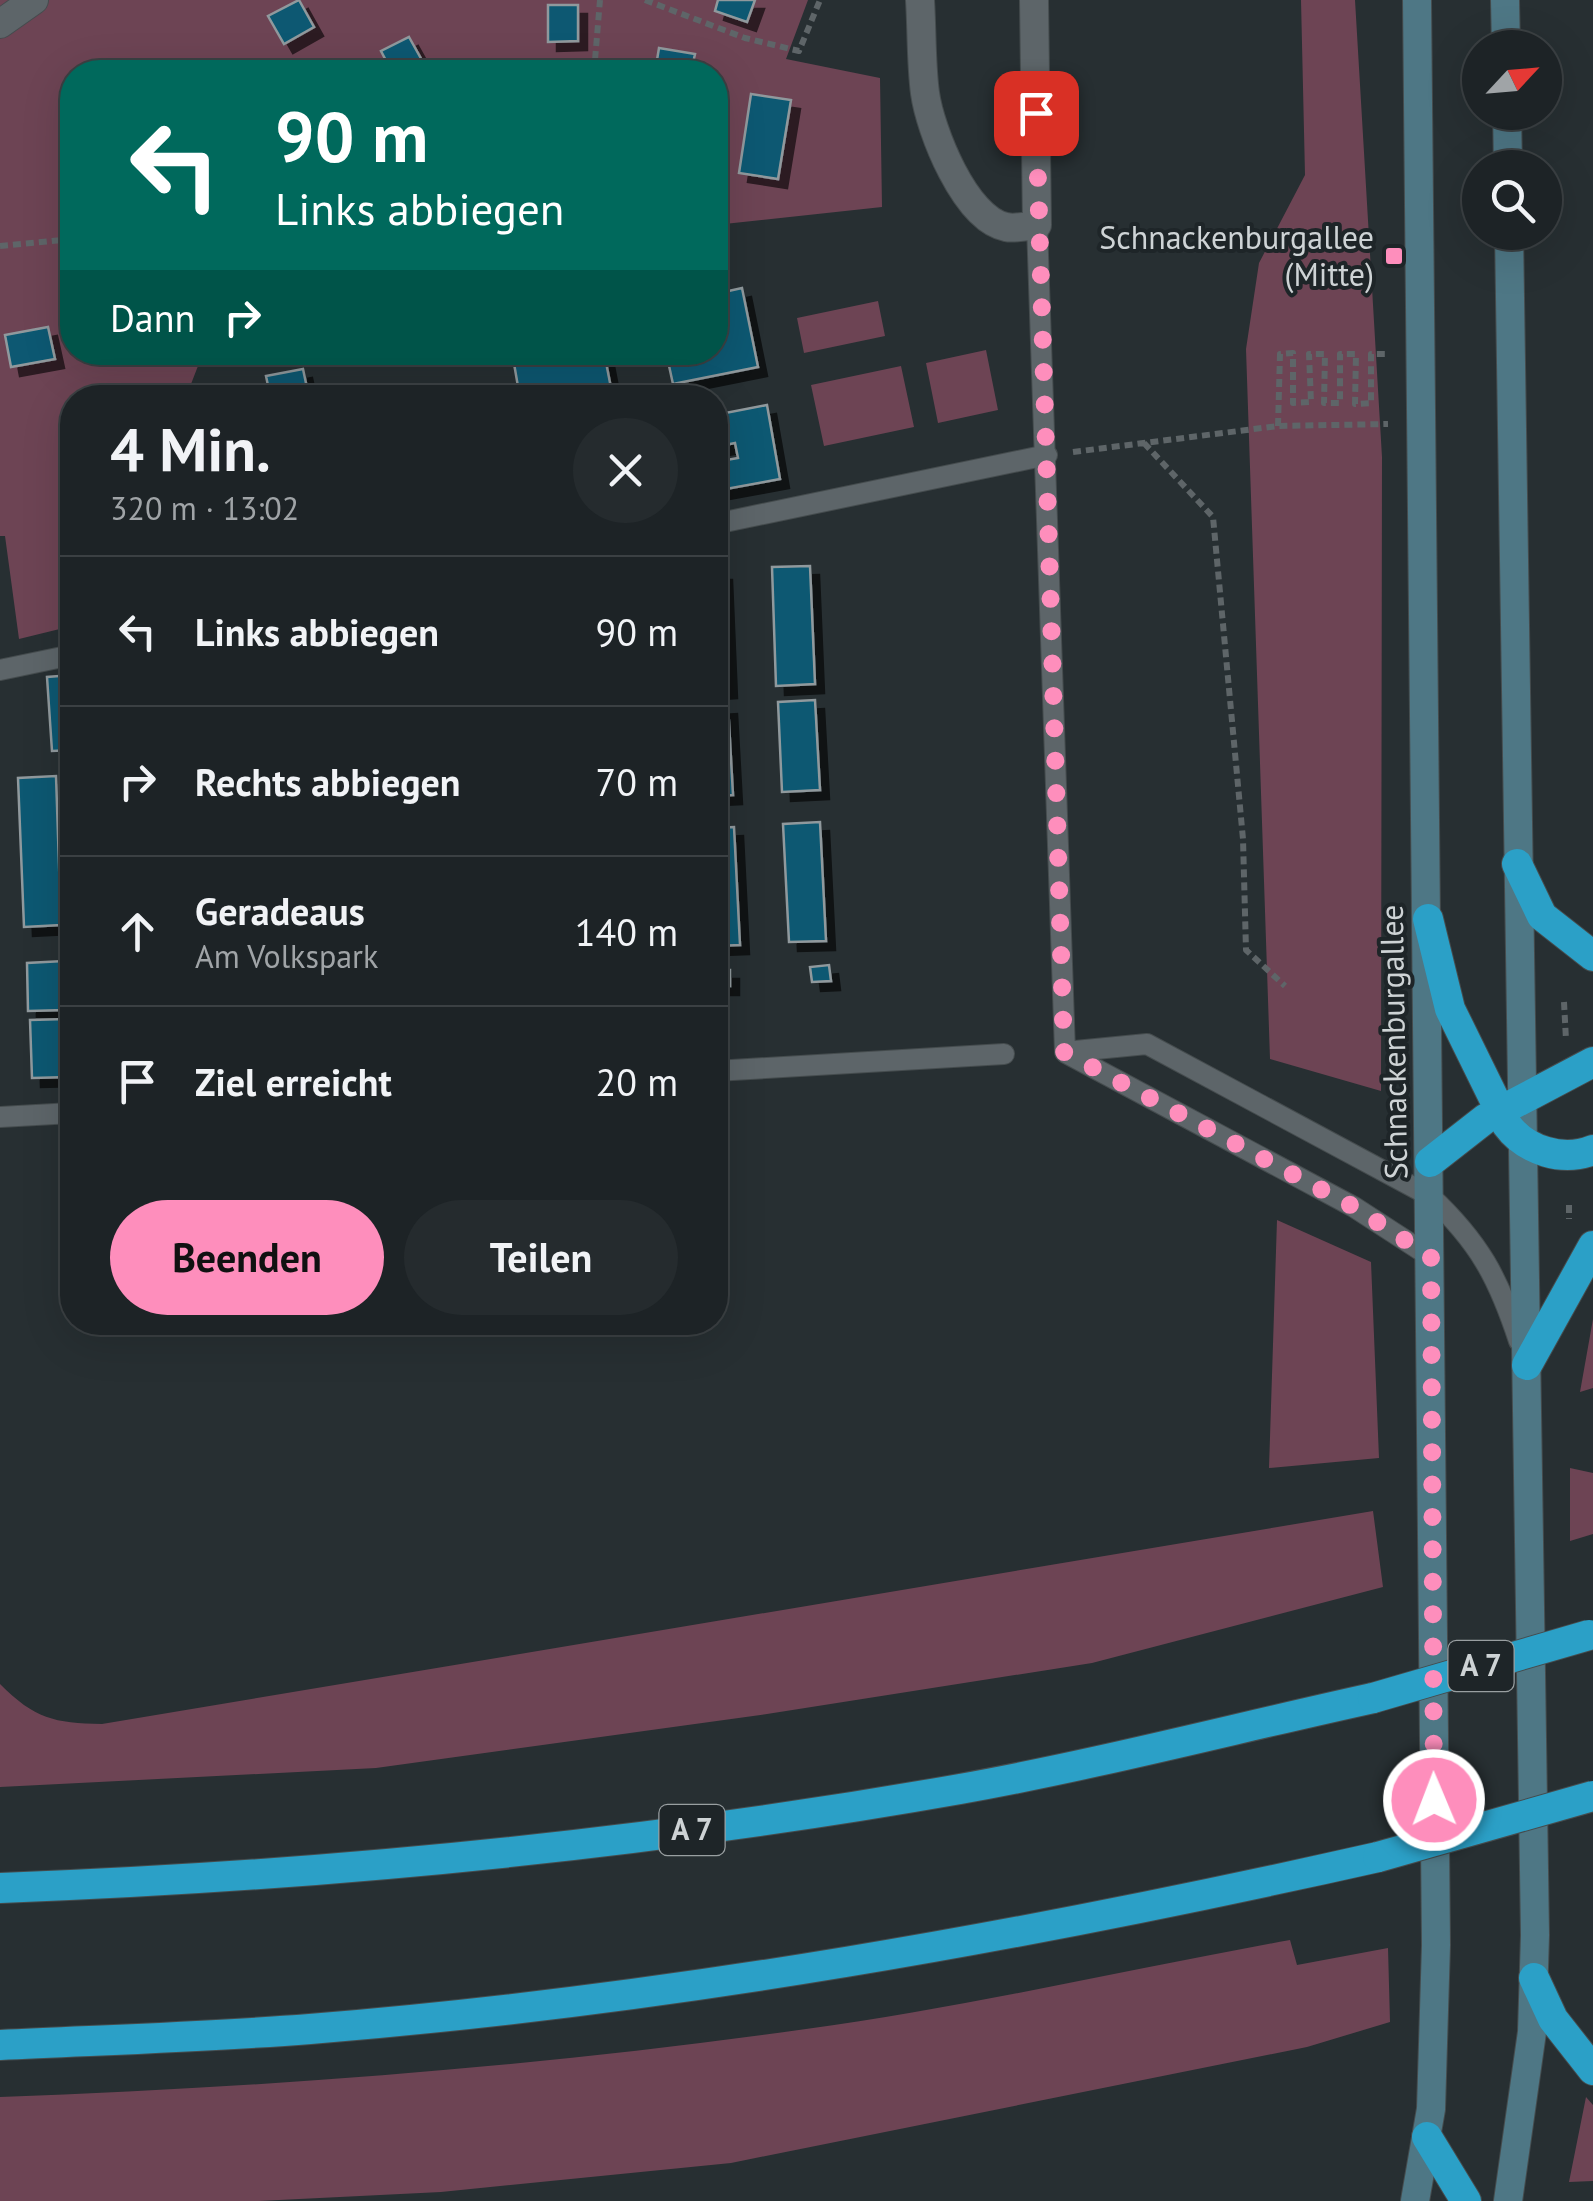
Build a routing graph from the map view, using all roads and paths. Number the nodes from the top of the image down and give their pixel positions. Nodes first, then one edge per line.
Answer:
1 (34, 0) edge
2 (600, 0) edge
3 (645, 0) edge
4 (820, 0) edge
5 (920, 0) edge
6 (1034, 0) edge
7 (1417, 0) edge
8 (1505, 0) edge
9 (0, 24) edge
10 (1506, 30) edge
11 (595, 60) edge
12 (1037, 226) junction
13 (60, 239) edge
14 (0, 246) edge
15 (1509, 250) edge
16 (1395, 354) dead end
17 (1394, 424) dead end
18 (1278, 426) junction
19 (1144, 443) junction
20 (1046, 455) junction
21 (728, 521) edge
22 (60, 658) edge
23 (0, 670) edge
24 (1517, 864) junction
25 (1428, 919) junction
26 (1593, 956) edge
27 (1285, 986) dead end
28 (1564, 1002) dead end
29 (1566, 1046) dead end
30 (1064, 1052) junction
31 (1004, 1054) dead end
32 (1593, 1062) edge
33 (728, 1069) edge
34 (1510, 1105) junction
35 (60, 1114) edge
36 (0, 1117) edge
37 (1522, 1140) junction
38 (1593, 1150) edge
39 (1430, 1162) junction
40 (1430, 1196) junction
41 (1593, 1246) edge
42 (1431, 1257) junction
43 (1527, 1365) junction
44 (1591, 1635) edge
45 (1593, 1796) edge
46 (0, 1888) edge
47 (1534, 1978) junction
48 (0, 2045) edge
49 (1593, 2070) edge
50 (1427, 2137) junction
51 (1416, 2201) edge
52 (1466, 2201) edge
53 (1508, 2201) edge

1 - 9 street
2 - 11 path
3 - 4 path
5 - 12 street
6 - 12 street
7 - 25 main road, Schnackenburgallee
8 - 10 main road
12 - 20 lane
13 - 14 path
15 - 24 main road
16 - 18 path
17 - 18 path
18 - 19 path
19 - 20 path
19 - 27 path
20 - 21 lane
20 - 30 lane
22 - 23 lane
24 - 26 highway
24 - 34 main road
25 - 34 highway
25 - 39 main road, Schnackenburgallee
28 - 29 path
30 - 40 lane
30 - 42 lane
31 - 33 lane
32 - 34 highway
34 - 37 highway
34 - 39 highway
35 - 36 lane
37 - 38 highway
37 - 43 main road
39 - 40 main road, Schnackenburgallee
40 - 42 main road, Schnackenburgallee
40 - 43 lane
41 - 43 highway
42 - 50 main road, Schnackenburgallee
43 - 47 main road
44 - 46 highway, A 7, bridge
45 - 48 highway, bridge
47 - 49 highway
47 - 53 main road
50 - 51 main road, Schnackenburgallee
50 - 52 highway

